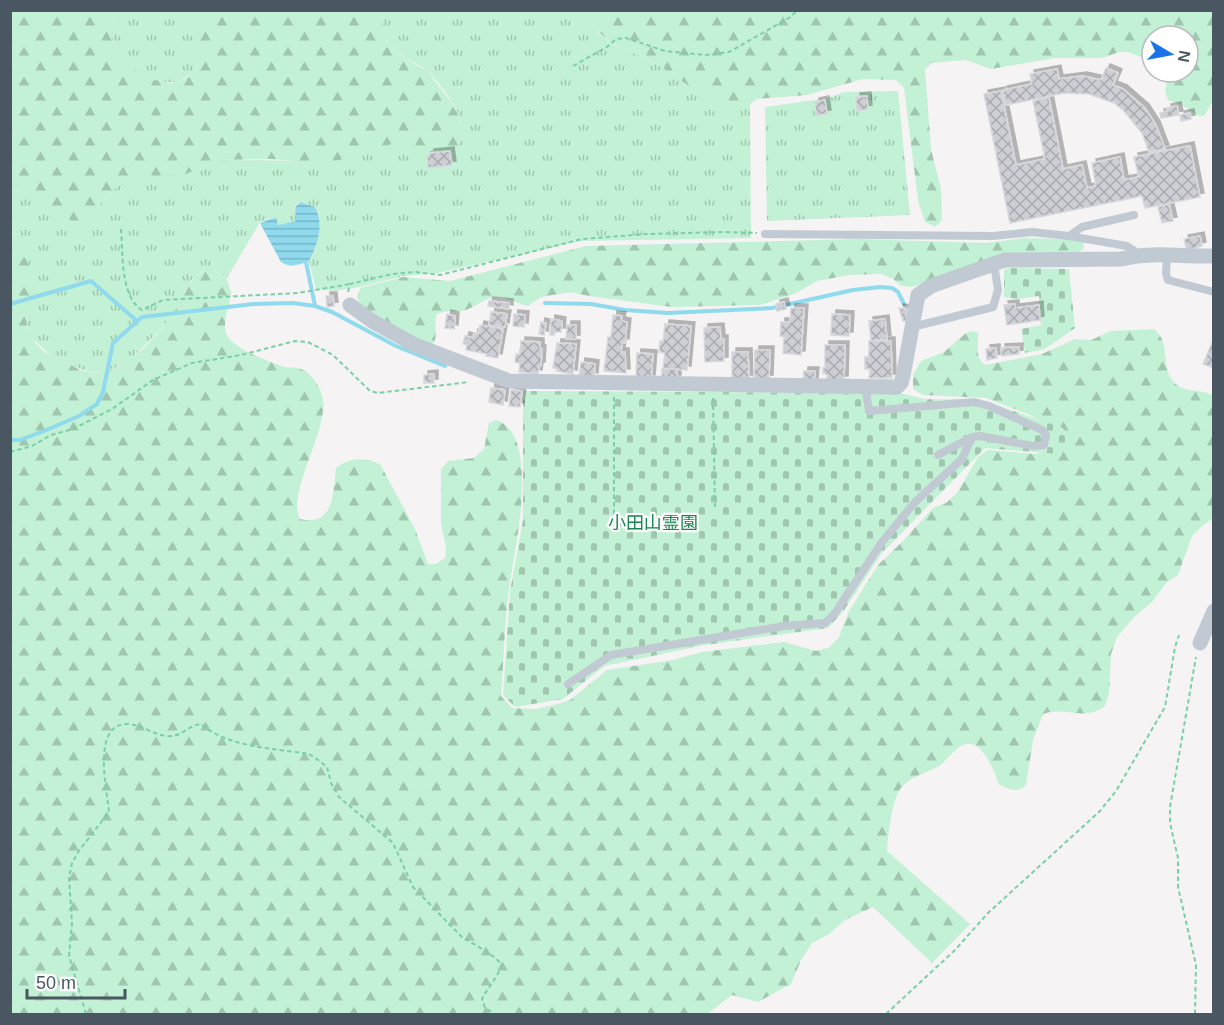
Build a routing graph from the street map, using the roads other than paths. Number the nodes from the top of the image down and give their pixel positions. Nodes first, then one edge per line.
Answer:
1 (1134, 215) dead end
2 (765, 234) road end
3 (1069, 236) junction
4 (1139, 254) junction
5 (1167, 255) junction
6 (1214, 256) edge
7 (994, 264) junction
8 (1214, 291) edge
9 (350, 305) road end
10 (911, 327) junction
11 (865, 386) junction
12 (972, 437) junction
13 (938, 455) dead end
14 (1214, 611) edge
15 (1200, 643) road end
16 (568, 684) dead end

1 - 3 lane
2 - 3 lane
3 - 4 lane
4 - 5 street
4 - 7 street
5 - 6 street
5 - 8 lane
7 - 10 street
7 - 10 lane
9 - 11 street
10 - 11 street
11 - 12 lane
12 - 13 lane
12 - 16 lane
14 - 15 street

